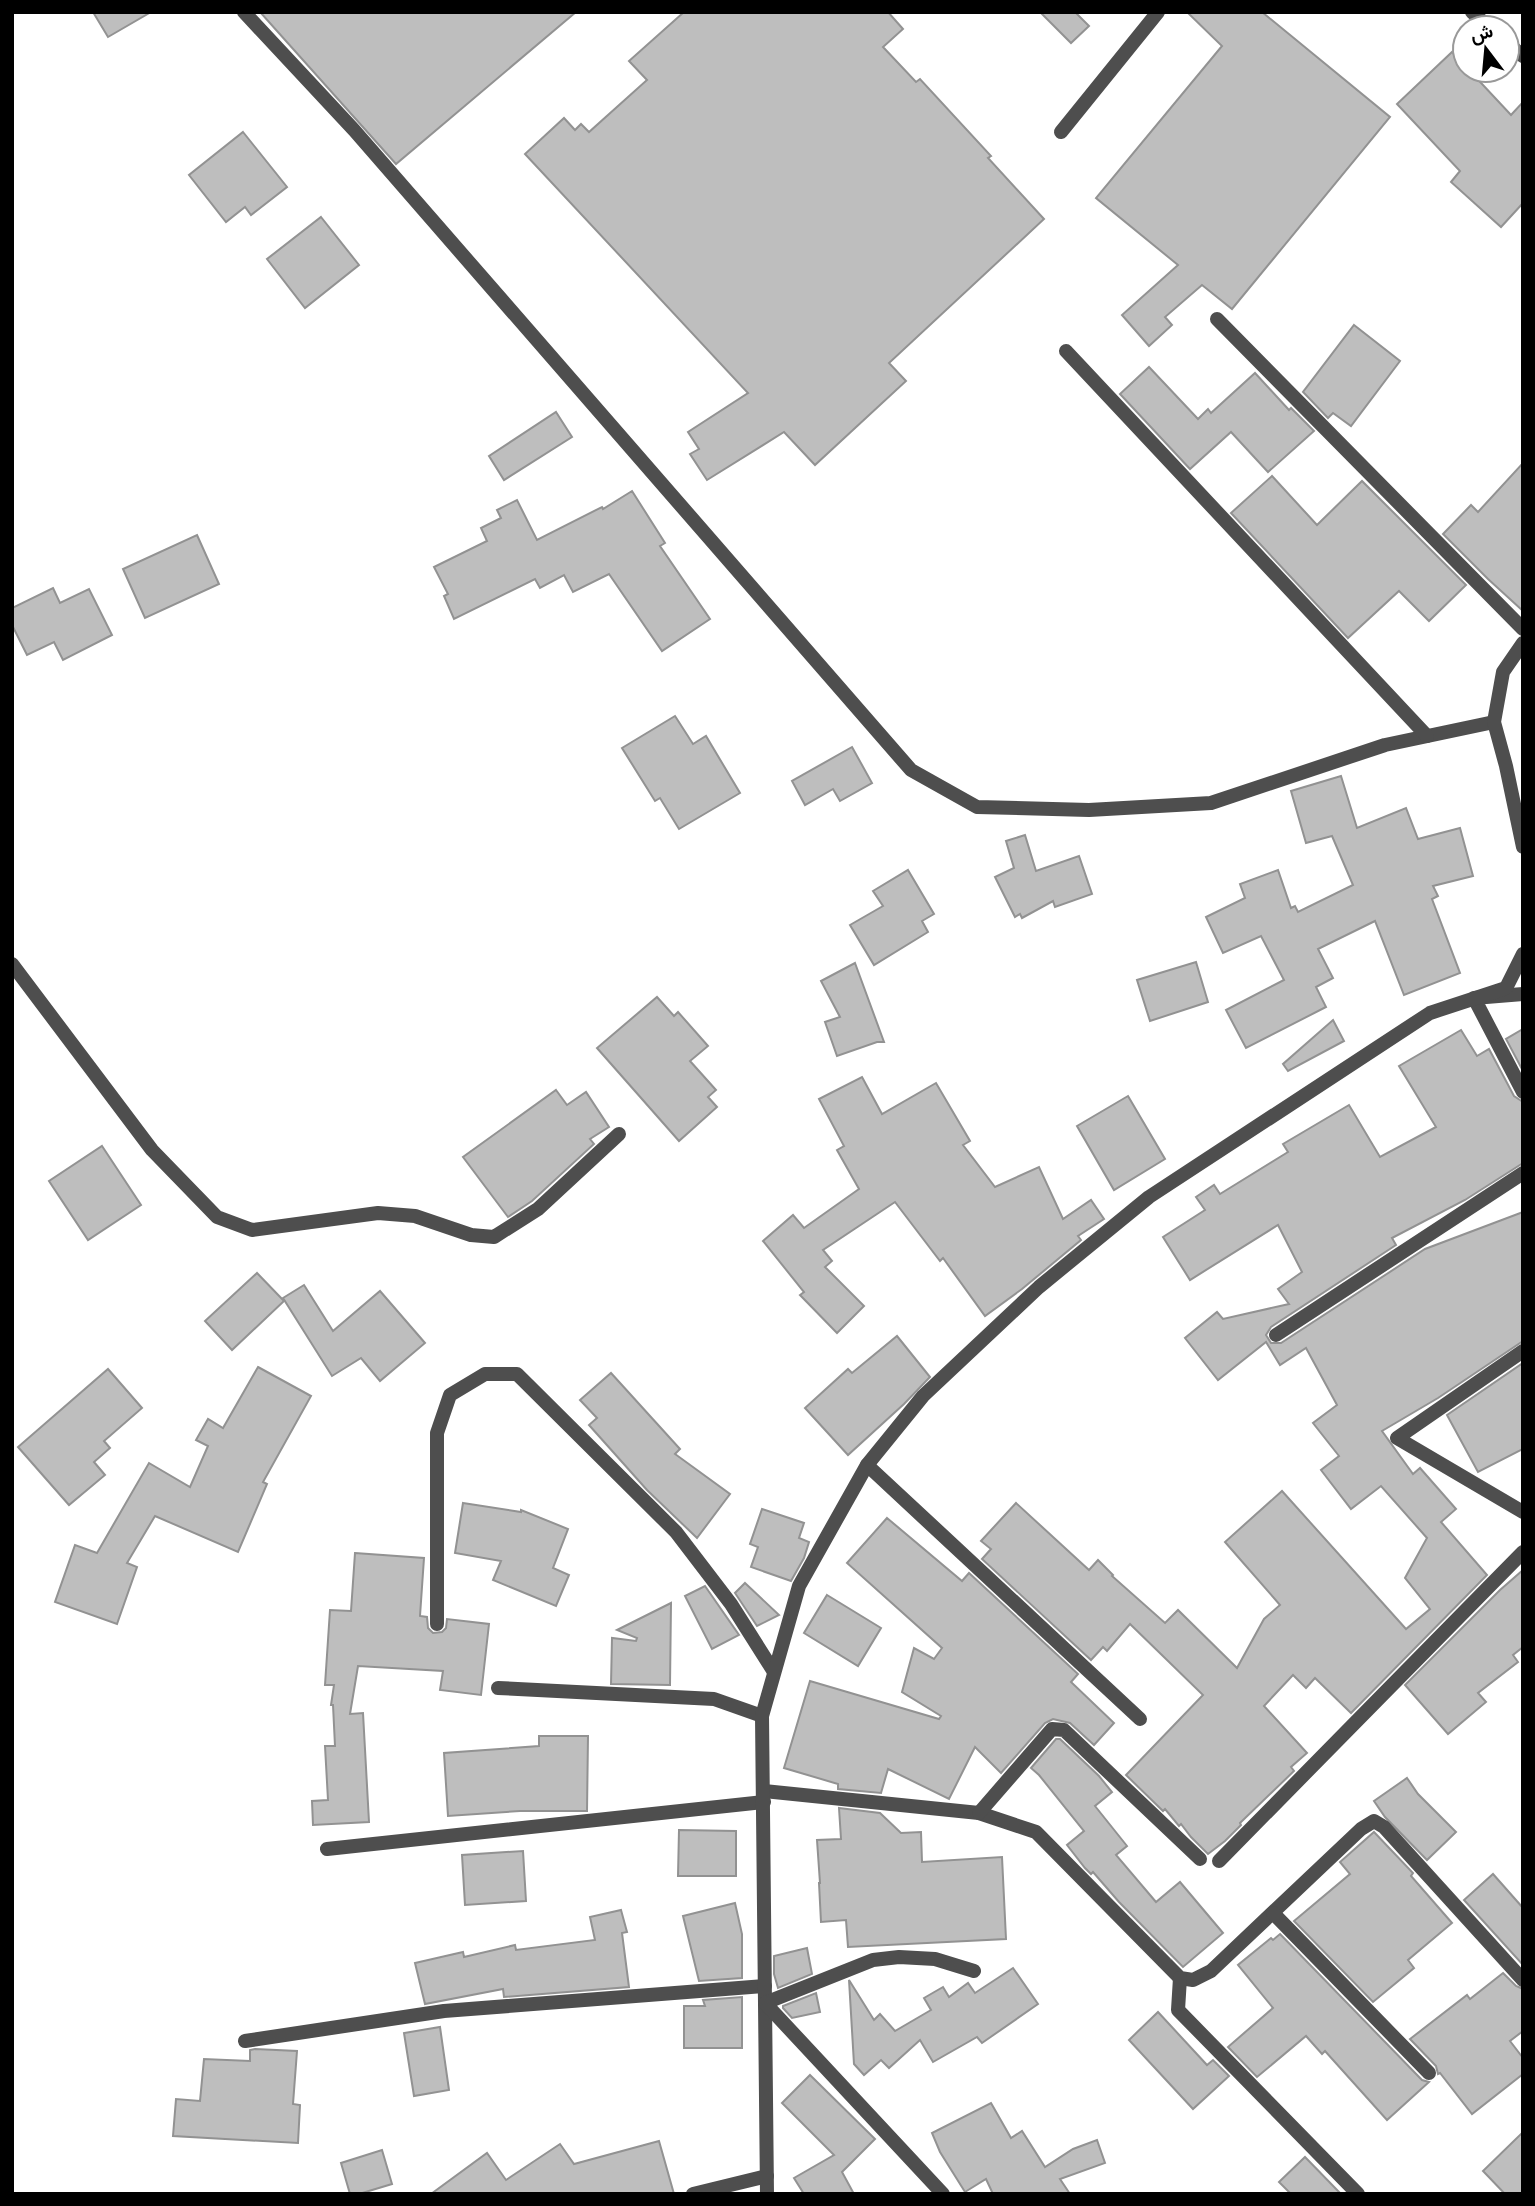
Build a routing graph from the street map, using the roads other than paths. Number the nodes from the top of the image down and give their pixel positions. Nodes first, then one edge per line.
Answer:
1 (244, 12) edge
2 (1158, 12) edge
3 (1061, 132) dead end
4 (1217, 319) dead end
5 (1066, 351) dead end
6 (1523, 629) edge
7 (1523, 643) edge
8 (1494, 722) junction
9 (1427, 737) junction
10 (1523, 846) edge
11 (1523, 954) edge
12 (12, 964) edge
13 (1523, 994) edge
14 (1474, 998) junction
15 (1523, 1092) edge
16 (619, 1134) dead end
17 (1523, 1173) edge
18 (1276, 1335) dead end
19 (1523, 1351) edge
20 (867, 1465) junction
21 (1523, 1512) edge
22 (1523, 1552) edge
23 (437, 1623) dead end
24 (774, 1672) junction
25 (498, 1688) dead end
26 (762, 1716) junction
27 (1140, 1719) dead end
28 (764, 1797) junction
29 (979, 1813) junction
30 (327, 1849) dead end
31 (1200, 1859) dead end
32 (1219, 1861) dead end
33 (1273, 1913) junction
34 (974, 1971) dead end
35 (1180, 1978) junction
36 (1523, 1980) edge
37 (765, 1986) junction
38 (765, 2003) junction
39 (245, 2041) dead end
40 (1429, 2073) dead end
41 (767, 2176) junction
42 (693, 2194) edge
43 (767, 2194) edge
44 (943, 2194) edge
45 (1358, 2194) edge

1 - 9 street
2 - 3 street
4 - 6 street
5 - 9 street
7 - 8 street
8 - 9 street
8 - 10 street
11 - 14 street
12 - 16 street
13 - 14 street
14 - 15 street
14 - 20 street
17 - 18 street
19 - 21 street
20 - 24 street
20 - 27 street
22 - 32 street
23 - 24 street
24 - 26 street
25 - 26 street
26 - 28 street
28 - 29 street
28 - 30 street
28 - 37 street
29 - 31 street
29 - 35 street
33 - 35 street
33 - 36 street
33 - 40 street
34 - 38 street
35 - 45 street
37 - 38 street
37 - 39 street
38 - 41 street
38 - 44 street
41 - 42 street
41 - 43 street

